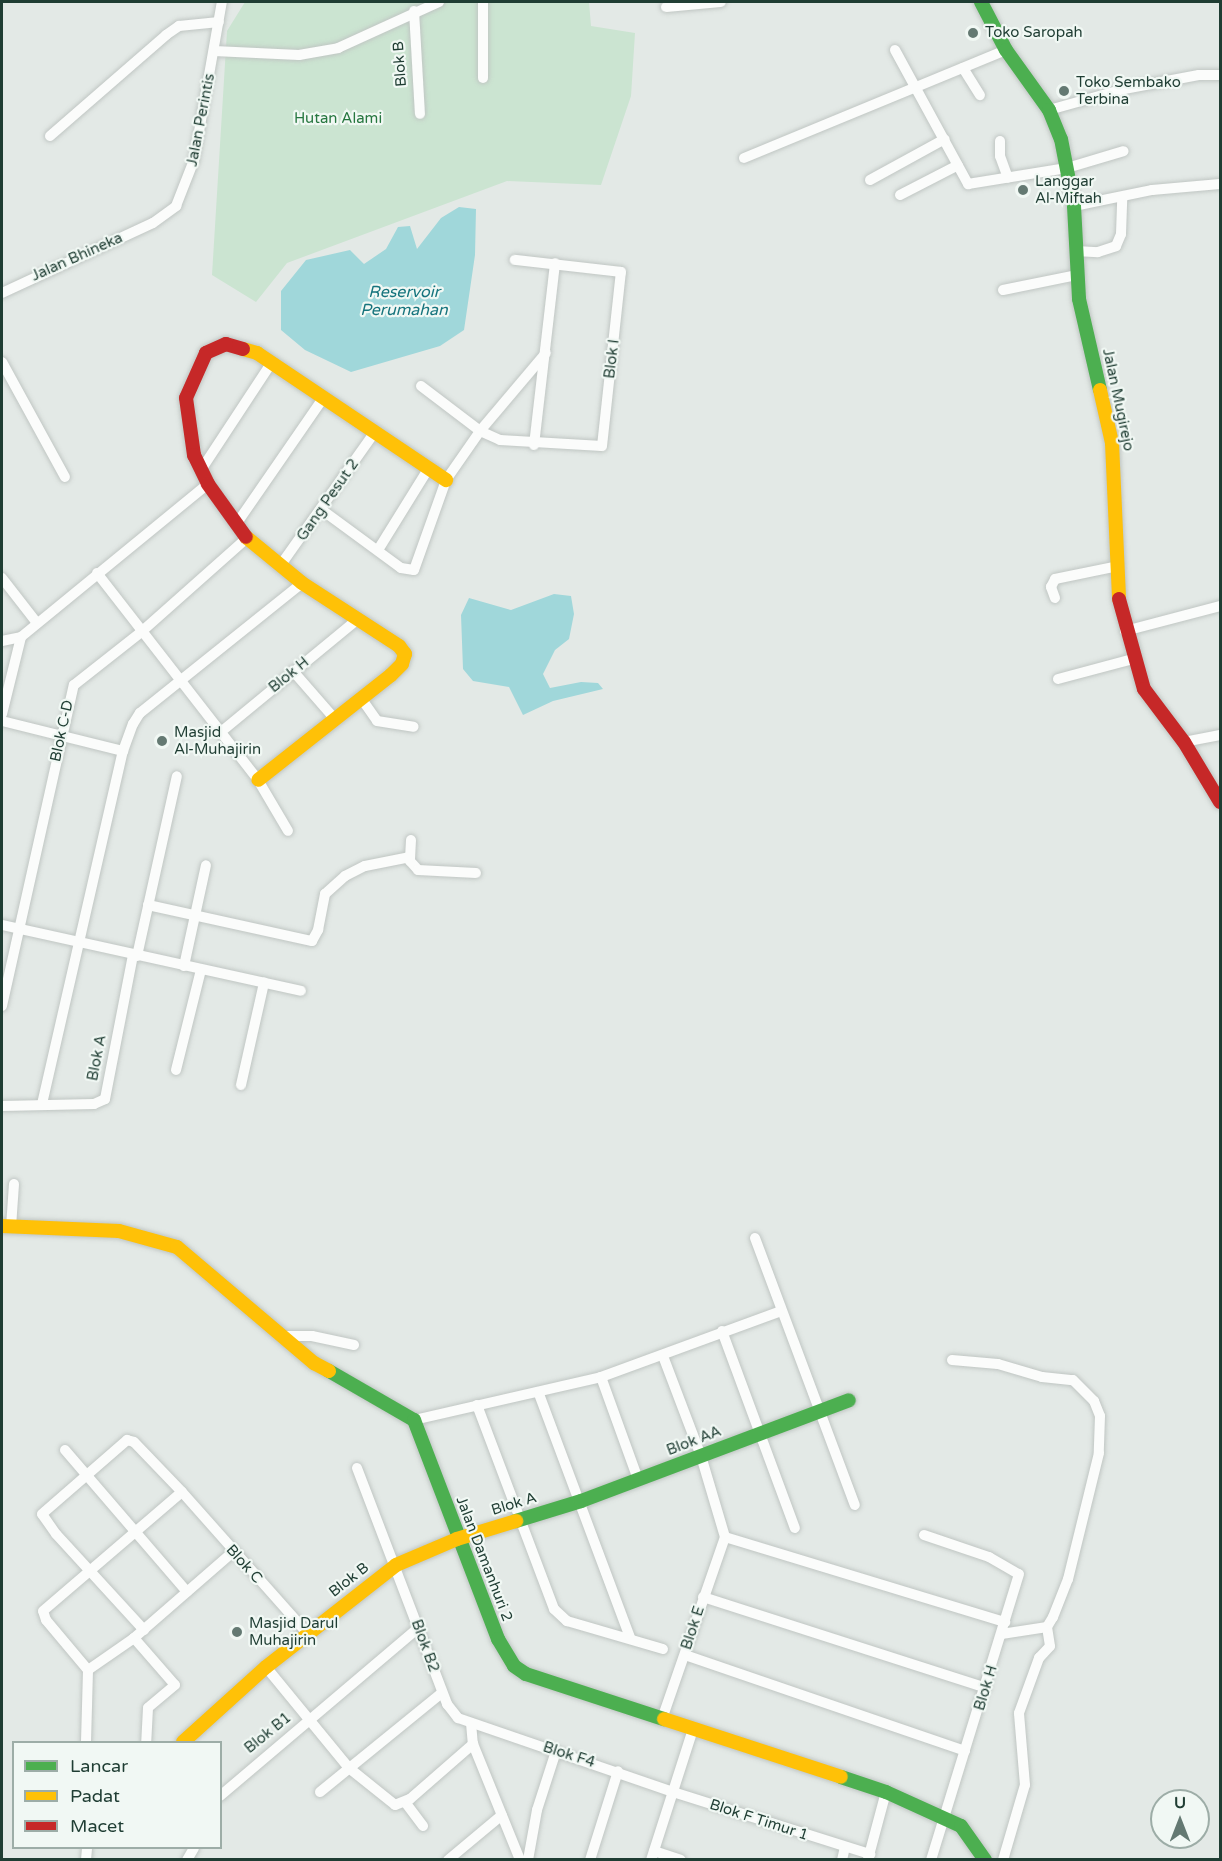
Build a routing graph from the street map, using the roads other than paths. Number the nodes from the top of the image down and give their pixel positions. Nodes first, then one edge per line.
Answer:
1 (222, 2) edge
2 (439, 2) edge
3 (483, 2) edge
4 (721, 2) edge
5 (981, 2) edge
6 (666, 7) dead end
7 (414, 11) junction
8 (219, 22) junction
9 (895, 50) dead end
10 (1006, 50) junction
11 (214, 51) junction
12 (963, 68) junction
13 (1221, 75) edge
14 (483, 78) dead end
15 (914, 91) junction
16 (980, 94) dead end
17 (1048, 110) junction
18 (420, 114) dead end
19 (50, 136) dead end
20 (945, 139) junction
21 (1000, 141) dead end
22 (1124, 151) dead end
23 (744, 159) dead end
24 (958, 165) junction
25 (1067, 168) junction
26 (1008, 178) junction
27 (870, 180) dead end
28 (1221, 184) edge
29 (900, 195) dead end
30 (1122, 199) junction
31 (1074, 206) junction
32 (153, 223) joint
33 (1076, 251) junction
34 (515, 260) dead end
35 (555, 263) junction
36 (1077, 275) junction
37 (1004, 290) dead end
38 (2, 293) edge
39 (546, 353) junction
40 (2, 362) edge
41 (272, 362) junction
42 (421, 386) dead end
43 (324, 397) junction
44 (480, 431) junction
45 (375, 433) junction
46 (534, 445) junction
47 (201, 470) junction
48 (427, 471) junction
49 (65, 477) dead end
50 (446, 480) junction
51 (208, 484) junction
52 (322, 510) junction
53 (237, 523) junction
54 (247, 538) junction
55 (378, 550) junction
56 (280, 566) junction
57 (1118, 566) junction
58 (97, 573) junction
59 (2, 578) edge
60 (302, 583) junction
61 (1055, 598) dead end
62 (1221, 606) edge
63 (358, 619) junction
64 (37, 623) junction
65 (1125, 631) junction
66 (140, 633) junction
67 (21, 637) junction
68 (2, 641) edge
69 (1133, 659) junction
70 (293, 671) junction
71 (5, 673) edge
72 (1058, 679) dead end
73 (182, 682) junction
74 (361, 698) junction
75 (2, 714) edge
76 (334, 718) junction
77 (2, 721) edge
78 (414, 727) dead end
79 (222, 731) junction
80 (63, 734) junction
81 (1221, 735) edge
82 (1184, 742) junction
83 (123, 751) junction
84 (177, 776) dead end
85 (258, 780) junction
86 (1221, 802) edge
87 (288, 831) dead end
88 (411, 840) dead end
89 (410, 857) junction
90 (206, 865) dead end
91 (476, 873) dead end
92 (148, 906) junction
93 (196, 916) junction
94 (2, 925) edge
95 (19, 929) junction
96 (81, 942) junction
97 (135, 956) junction
98 (184, 966) junction
99 (201, 970) junction
100 (264, 983) junction
101 (301, 991) dead end
102 (2, 1006) edge
103 (176, 1070) dead end
104 (241, 1085) dead end
105 (42, 1104) junction
106 (2, 1106) edge
107 (14, 1184) dead end
108 (6, 1226) edge
109 (754, 1238) dead end
110 (781, 1311) junction
111 (722, 1332) junction
112 (286, 1336) junction
113 (354, 1345) dead end
114 (663, 1356) junction
115 (952, 1360) dead end
116 (601, 1377) junction
117 (539, 1394) junction
118 (849, 1401) dead end
119 (477, 1405) junction
120 (818, 1414) junction
121 (414, 1420) junction
122 (761, 1433) junction
123 (65, 1450) dead end
124 (701, 1456) junction
125 (357, 1468) dead end
126 (86, 1473) junction
127 (638, 1479) junction
128 (182, 1492) junction
129 (581, 1501) junction
130 (855, 1506) dead end
131 (523, 1519) junction
132 (795, 1528) dead end
133 (136, 1532) junction
134 (924, 1535) dead end
135 (725, 1537) junction
136 (457, 1539) junction
137 (233, 1552) junction
138 (396, 1565) junction
139 (91, 1571) junction
140 (188, 1592) junction
141 (703, 1597) junction
142 (1047, 1627) junction
143 (418, 1628) junction
144 (1004, 1628) junction
145 (144, 1630) junction
146 (308, 1634) junction
147 (134, 1638) junction
148 (630, 1638) junction
149 (663, 1649) dead end
150 (685, 1655) junction
151 (266, 1667) junction
152 (88, 1670) junction
153 (986, 1688) junction
154 (442, 1693) junction
155 (662, 1719) junction
156 (310, 1720) junction
157 (467, 1722) junction
158 (693, 1729) junction
159 (86, 1741) edge
160 (146, 1741) edge
161 (185, 1741) edge
162 (473, 1744) junction
163 (556, 1751) junction
164 (965, 1751) junction
165 (349, 1768) junction
166 (618, 1771) junction
167 (222, 1792) edge
168 (320, 1792) dead end
169 (673, 1792) junction
170 (886, 1792) junction
171 (405, 1802) junction
172 (502, 1815) junction
173 (943, 1815) junction
174 (423, 1826) dead end
175 (845, 1847) junction
176 (653, 1855) edge
177 (869, 1857) edge
178 (448, 1860) edge
179 (520, 1860) edge
180 (528, 1860) edge
181 (590, 1860) edge
182 (681, 1860) edge
183 (842, 1860) edge
184 (931, 1860) edge
185 (985, 1860) edge
186 (1002, 1860) edge

1 - 8 street, Jalan Perintis
2 - 7 street
3 - 14 street
4 - 6 street
5 - 10 street, Jalan Mugirejo
7 - 11 street
7 - 18 street, Blok B
8 - 11 street, Jalan Perintis
8 - 19 street
9 - 15 street
10 - 12 street
10 - 17 street, Jalan Mugirejo
11 - 32 street, Jalan Perintis
12 - 15 street
12 - 16 street
13 - 17 street
15 - 20 street
15 - 23 street
17 - 25 street, Jalan Mugirejo
20 - 24 street
20 - 27 street
21 - 26 street
22 - 25 street
24 - 26 street
24 - 29 street
25 - 26 street
25 - 31 street, Jalan Mugirejo
28 - 30 street
30 - 31 street
30 - 33 street
31 - 33 street, Jalan Mugirejo
32 - 38 street, Jalan Bhineka
33 - 36 street, Jalan Mugirejo
34 - 35 street, Blok I
35 - 39 street
35 - 46 street, Blok I
36 - 37 street
36 - 57 street, Jalan Mugirejo
39 - 44 street
39 - 46 street
40 - 49 street
41 - 43 street
41 - 47 street
41 - 47 street
42 - 44 street, Blok I
43 - 45 street
43 - 53 street
44 - 46 street, Blok I
44 - 50 street
45 - 48 street
45 - 52 street, Gang Pesut 2
47 - 51 street
48 - 50 street
48 - 55 street
50 - 55 street
51 - 53 street
51 - 58 street
52 - 55 street
52 - 56 street, Gang Pesut 2
53 - 54 street
54 - 56 street
54 - 66 street, Blok C-D
56 - 60 street
57 - 61 street
57 - 65 street, Jalan Mugirejo
58 - 64 street
58 - 66 street
59 - 64 street
60 - 63 street
60 - 73 street
62 - 65 street
63 - 70 street, Blok H
63 - 74 street
64 - 67 street
65 - 69 street, Jalan Mugirejo
66 - 73 street
66 - 80 street, Blok C-D
67 - 68 street
67 - 71 street
69 - 72 street
69 - 82 street, Jalan Mugirejo
70 - 76 street
70 - 79 street, Blok H
71 - 75 street
73 - 79 street
73 - 83 street
74 - 76 street
74 - 78 street
76 - 85 street
77 - 80 street
79 - 85 street
80 - 83 street
80 - 95 street, Blok C-D
81 - 82 street
82 - 86 street, Jalan Mugirejo
83 - 96 street
84 - 92 street
85 - 87 street
88 - 89 street
89 - 91 street
89 - 93 street
90 - 93 street
92 - 93 street
92 - 97 street
93 - 98 street
94 - 95 street
95 - 96 street
95 - 102 street, Blok C-D
96 - 97 street
96 - 105 street
97 - 98 street
97 - 105 street, Blok A
98 - 99 street
99 - 100 street
99 - 103 street
100 - 101 street
100 - 104 street
105 - 106 street, Blok A
107 - 108 street
108 - 112 street
109 - 110 street
110 - 111 street
110 - 120 street
111 - 114 street
111 - 122 street
112 - 113 street
112 - 121 street
114 - 116 street
114 - 124 street
115 - 142 street
116 - 117 street
116 - 127 street
117 - 119 street
117 - 129 street
118 - 120 street, Blok AA
119 - 121 street
119 - 131 street
120 - 122 street, Blok AA
120 - 130 street
121 - 136 street, Jalan Damanhuri 2
122 - 124 street, Blok AA
122 - 132 street
123 - 126 street
124 - 127 street, Blok AA
124 - 135 street
125 - 138 street, Blok B2
126 - 128 street, Blok C
126 - 133 street
126 - 139 street
127 - 129 street, Blok A
128 - 133 street
128 - 137 street, Blok C
129 - 131 street, Blok A
129 - 148 street
131 - 136 street, Blok A
131 - 148 street
133 - 139 street
133 - 140 street
134 - 144 street, Blok H
135 - 141 street, Blok E
135 - 144 street
136 - 138 street, Blok A
136 - 155 street, Jalan Damanhuri 2
137 - 140 street
137 - 146 street, Blok C
138 - 143 street, Blok B2
138 - 146 street, Blok B
139 - 145 street
139 - 152 street
140 - 145 street
141 - 150 street, Blok E
141 - 153 street
142 - 144 street
142 - 186 street
143 - 154 street, Blok B2
143 - 156 street, Blok B1
144 - 153 street, Blok H
145 - 147 street
146 - 151 street, Blok B
147 - 152 street
147 - 160 street
148 - 149 street
150 - 155 street, Blok E
150 - 164 street
151 - 156 street
151 - 161 street
152 - 159 street
153 - 164 street, Blok H
154 - 157 street, Blok B2
154 - 165 street
155 - 158 street, Jalan Damanhuri 2
156 - 165 street
156 - 167 street, Blok B1
157 - 162 street
157 - 163 street, Blok F4
158 - 169 street
158 - 170 street, Jalan Damanhuri 2
162 - 171 street
162 - 172 street
163 - 166 street, Blok F4
163 - 180 street
164 - 173 street, Blok H
165 - 168 street
165 - 171 street
166 - 169 street, Blok F4
166 - 181 street
169 - 175 street, Blok F Timur 1
169 - 176 street
170 - 173 street, Jalan Damanhuri 2
170 - 177 street
171 - 174 street
172 - 178 street
172 - 179 street
173 - 184 street, Blok H
173 - 185 street, Jalan Damanhuri 2
175 - 177 street, Blok F Timur 1
175 - 183 street
176 - 182 street

